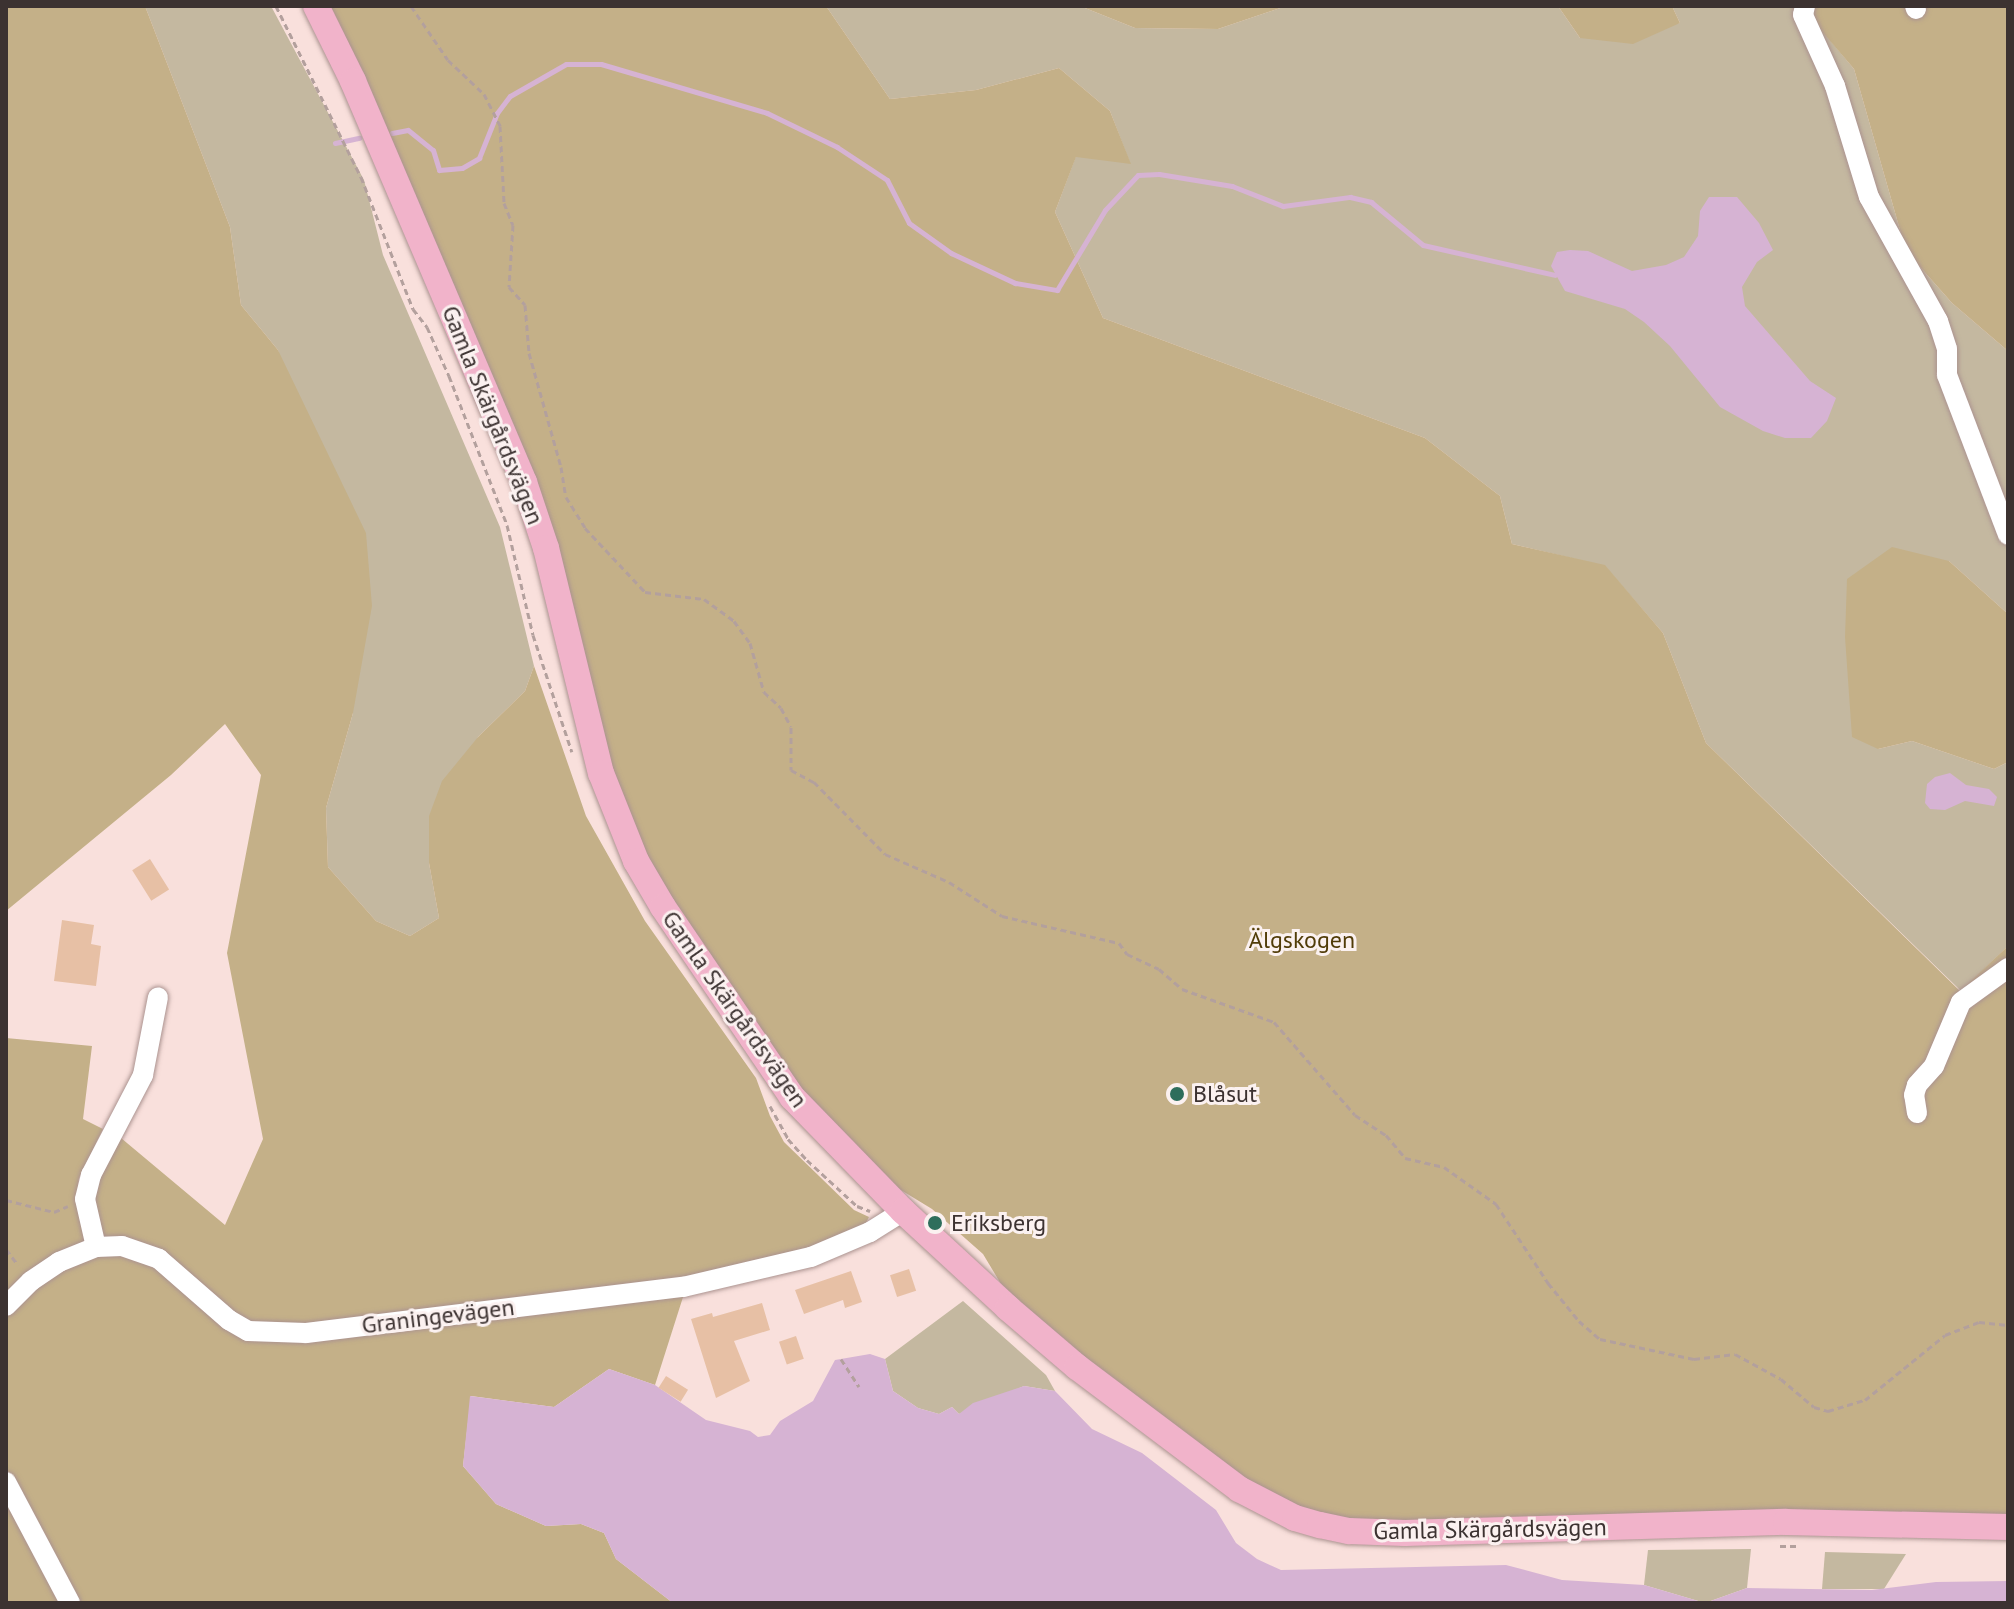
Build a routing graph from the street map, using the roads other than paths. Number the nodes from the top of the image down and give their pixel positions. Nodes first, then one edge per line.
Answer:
1 (316, 6) edge
2 (1805, 6) edge
3 (2008, 535) edge
4 (2008, 968) edge
5 (158, 997) dead end
6 (1917, 1113) dead end
7 (903, 1211) junction
8 (96, 1247) junction
9 (6, 1306) edge
10 (6, 1482) edge
11 (2008, 1527) edge
12 (70, 1603) edge

1 - 7 main road, Gamla Skärgårdsvägen
2 - 3 street
4 - 6 street
5 - 8 street
7 - 8 street, Graningevägen
7 - 11 main road, Gamla Skärgårdsvägen
8 - 9 street
10 - 12 street

